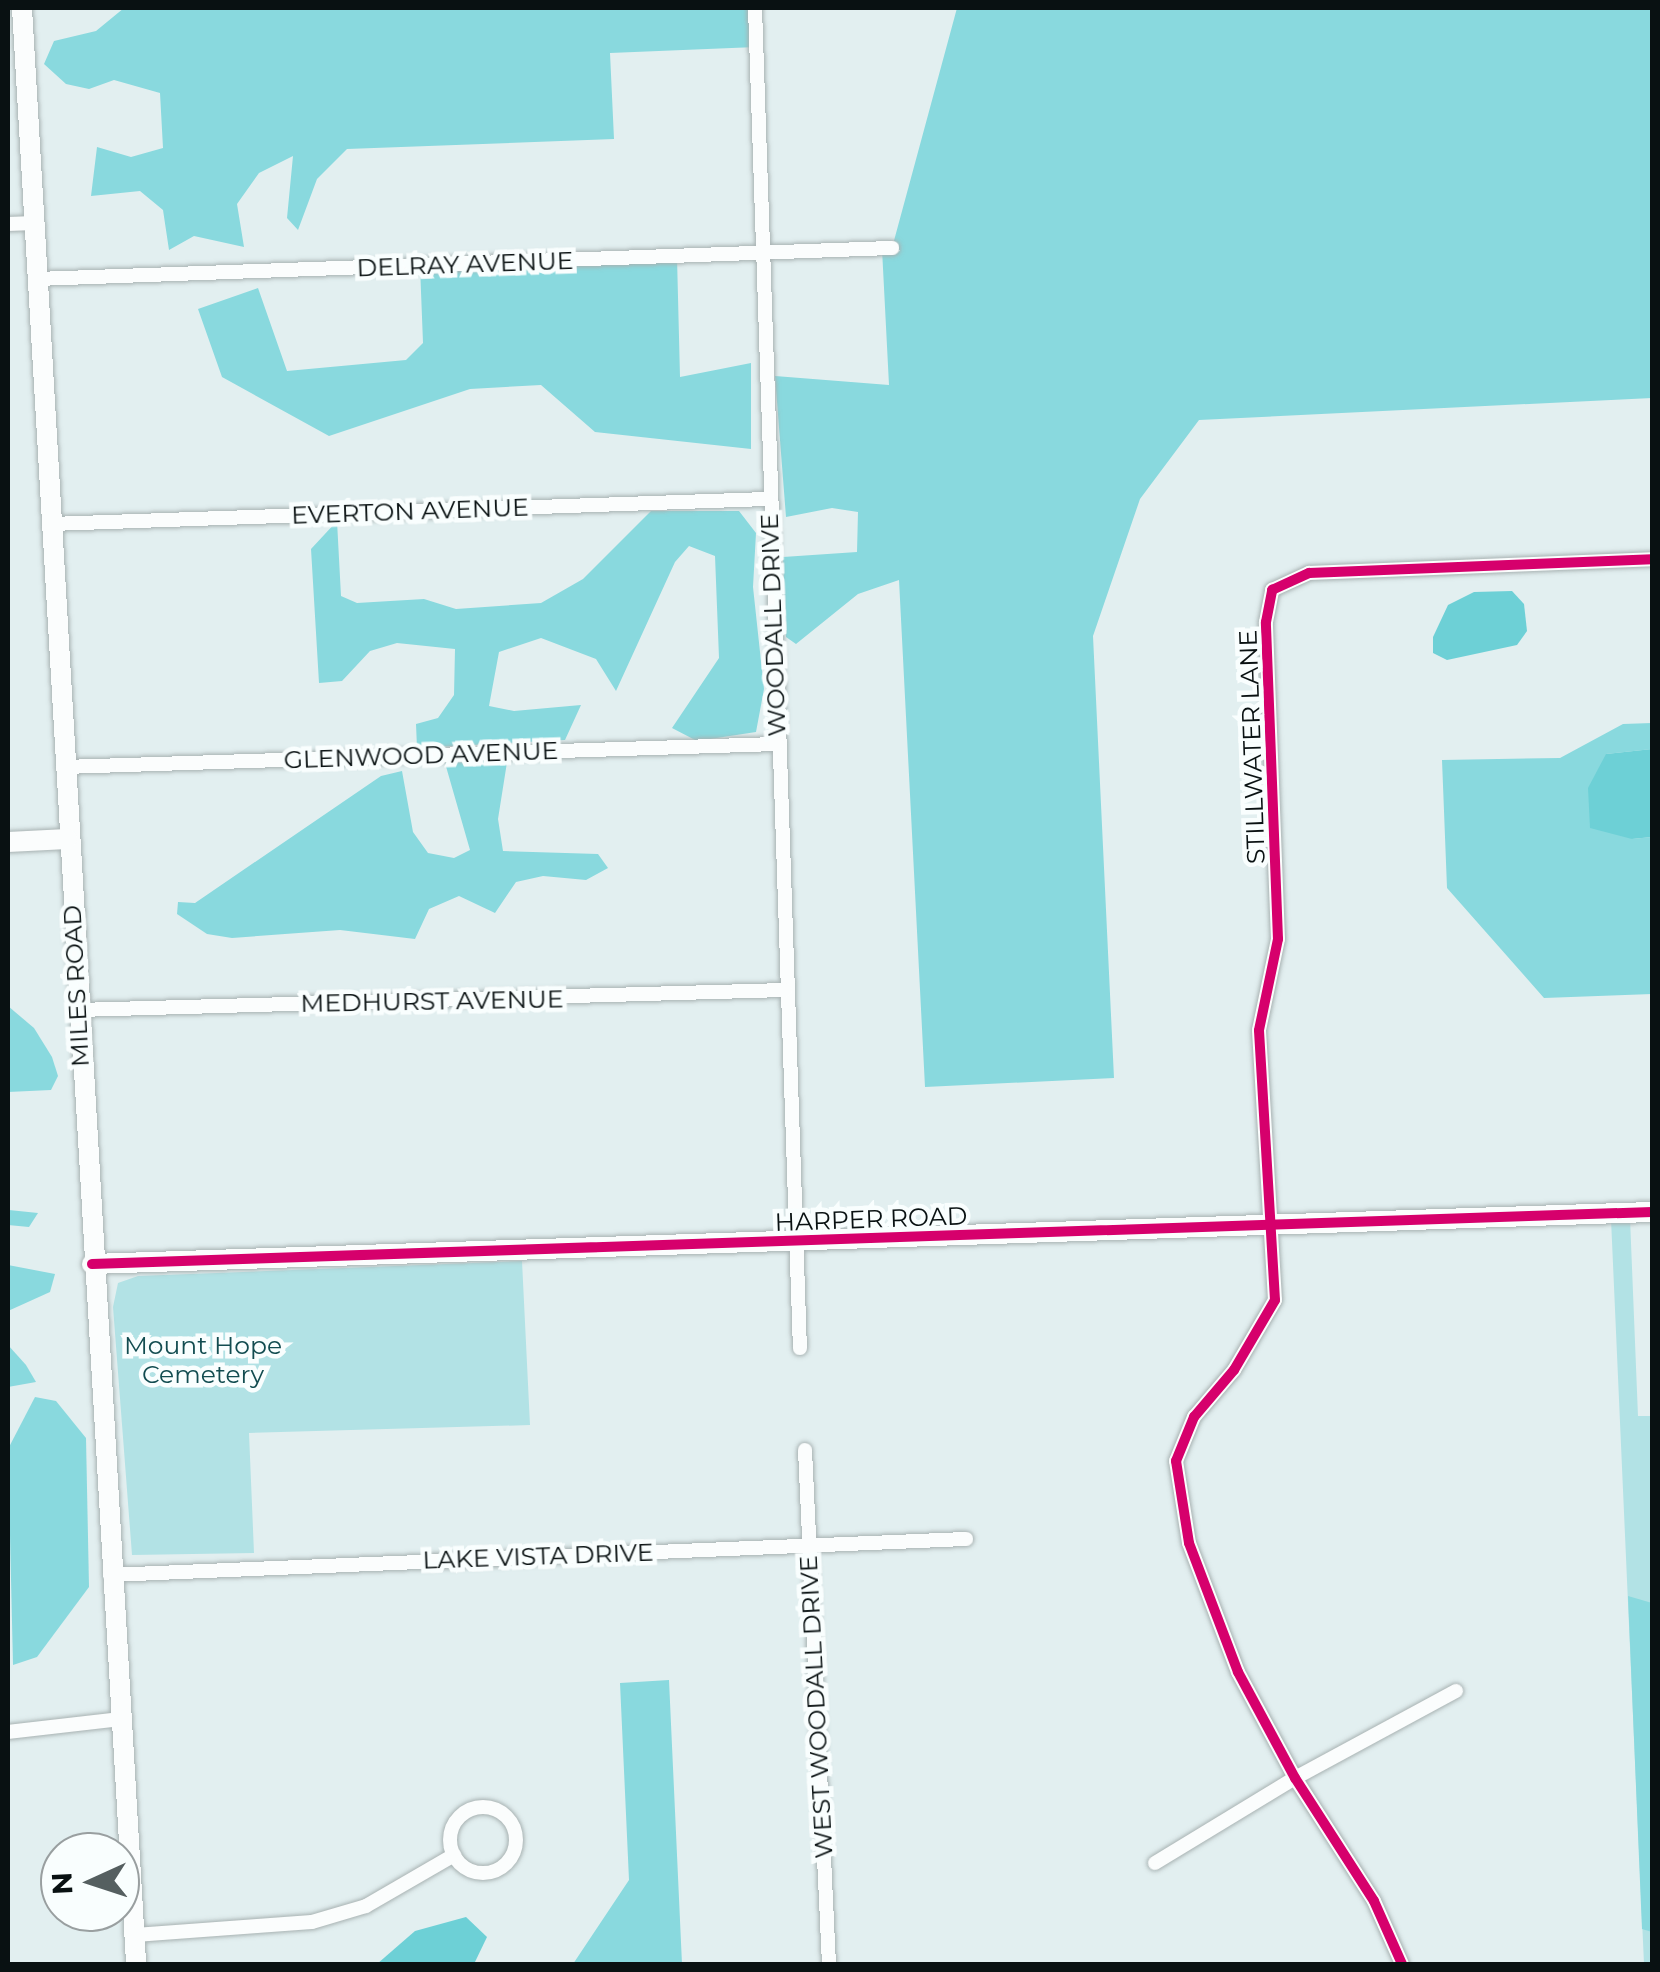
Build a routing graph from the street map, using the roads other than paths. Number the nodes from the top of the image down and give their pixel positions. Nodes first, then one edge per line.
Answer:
1 (22, 8) edge
2 (756, 8) edge
3 (34, 223) junction
4 (8, 224) edge
5 (892, 248) dead end
6 (763, 254) junction
7 (38, 279) junction
8 (768, 498) junction
9 (52, 524) junction
10 (1652, 559) edge
11 (777, 744) junction
12 (64, 767) junction
13 (67, 839) junction
14 (8, 842) edge
15 (785, 990) junction
16 (78, 1010) junction
17 (1652, 1212) edge
18 (1269, 1226) junction
19 (796, 1242) junction
20 (92, 1264) junction
21 (800, 1348) dead end
22 (805, 1450) dead end
23 (966, 1539) dead end
24 (808, 1544) junction
25 (110, 1575) junction
26 (1456, 1691) dead end
27 (120, 1720) junction
28 (8, 1732) edge
29 (1294, 1778) junction
30 (454, 1856) junction
31 (1156, 1863) dead end
32 (135, 1935) junction
33 (136, 1964) edge
34 (830, 1964) edge
35 (1402, 1964) edge

1 - 3 main road, MILES ROAD
2 - 6 street, WOODALL DRIVE
3 - 4 street
3 - 7 main road, MILES ROAD
5 - 6 street, DELRAY AVENUE
6 - 7 street, DELRAY AVENUE
6 - 8 street, WOODALL DRIVE
7 - 9 main road, MILES ROAD
8 - 9 street, EVERTON AVENUE
8 - 11 street, WOODALL DRIVE
9 - 12 main road, MILES ROAD
10 - 18 street, STILLWATER LANE
11 - 12 street, GLENWOOD AVENUE
11 - 15 street, WOODALL DRIVE
12 - 13 main road, MILES ROAD
13 - 14 main road
13 - 16 main road, MILES ROAD
15 - 16 street, MEDHURST AVENUE
15 - 19 street, WOODALL DRIVE
16 - 20 main road, MILES ROAD
17 - 18 main road, HARPER ROAD
18 - 19 main road, HARPER ROAD
18 - 29 street
19 - 20 main road, HARPER ROAD
19 - 21 street
20 - 25 main road, MILES ROAD
22 - 24 street, WEST WOODALL DRIVE
23 - 24 street, LAKE VISTA DRIVE
24 - 25 street, LAKE VISTA DRIVE
24 - 34 street, WEST WOODALL DRIVE
25 - 27 main road, MILES ROAD
26 - 29 street
27 - 28 street
27 - 32 main road, MILES ROAD
29 - 31 street
29 - 35 street
30 - 30 street
30 - 32 street
32 - 33 main road, MILES ROAD

